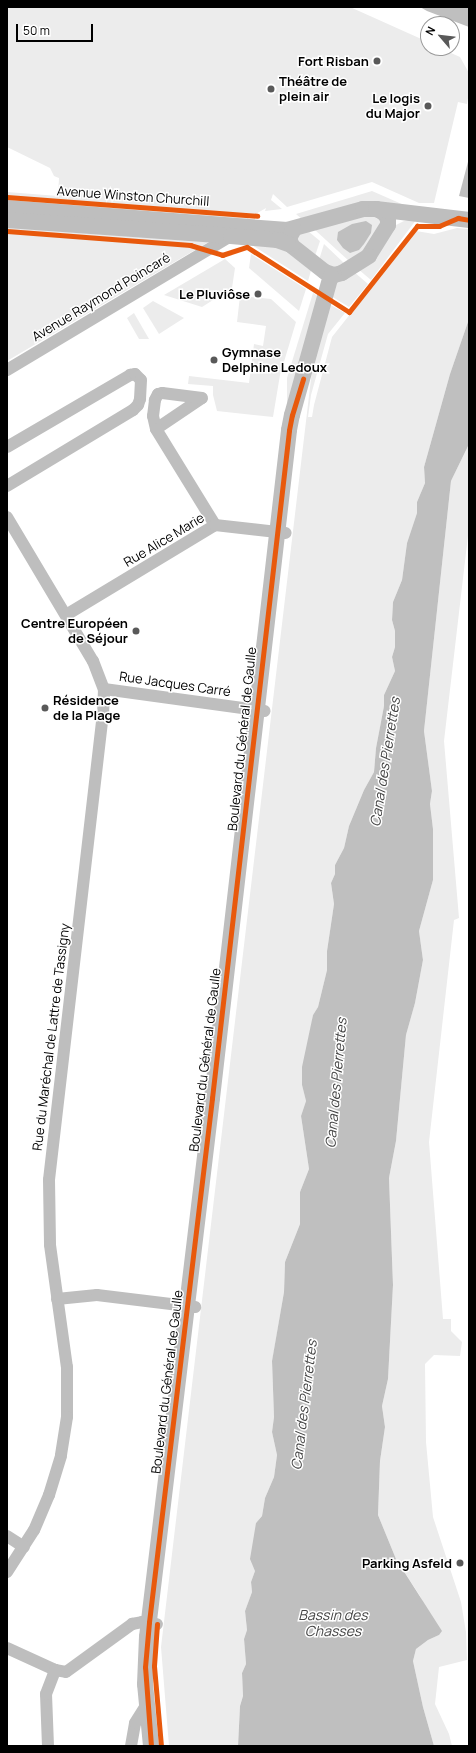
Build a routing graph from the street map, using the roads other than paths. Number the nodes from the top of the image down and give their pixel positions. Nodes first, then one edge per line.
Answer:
1 (7, 208) edge
2 (376, 209) junction
3 (421, 215) junction
4 (7, 220) edge
5 (469, 220) edge
6 (388, 225) junction
7 (294, 229) junction
8 (231, 236) junction
9 (292, 246) junction
10 (331, 275) junction
11 (7, 370) edge
12 (156, 429) dead end
13 (7, 447) edge
14 (7, 486) edge
15 (7, 517) edge
16 (215, 525) junction
17 (282, 533) junction
18 (66, 615) junction
19 (104, 689) junction
20 (261, 710) junction
21 (57, 1299) junction
22 (191, 1306) junction
23 (7, 1536) edge
24 (24, 1547) junction
25 (7, 1572) edge
26 (153, 1623) junction
27 (7, 1648) edge
28 (55, 1670) junction
29 (147, 1704) junction
30 (48, 1746) edge
31 (131, 1746) edge
32 (151, 1746) edge
33 (161, 1746) edge

1 - 7 street, Avenue Winston Churchill
2 - 3 street, Avenue Winston Churchill
2 - 6 street
2 - 7 street, Avenue Winston Churchill
3 - 5 street
3 - 6 street
4 - 8 street
6 - 10 street
7 - 9 street
8 - 9 street
8 - 11 street, Avenue Raymond Poincaré
9 - 10 street
10 - 17 street, Boulevard du Général de Gaulle
12 - 16 street
13 - 14 street
15 - 18 street, Rue du Maréchal de Lattre de Tassigny
16 - 17 street, Rue Alice Marie
16 - 18 street, Rue Alice Marie
17 - 20 street, Boulevard du Général de Gaulle
18 - 19 street, Rue du Maréchal de Lattre de Tassigny
19 - 20 street, Rue Jacques Carré
19 - 21 street, Rue du Maréchal de Lattre de Tassigny
20 - 22 street, Boulevard du Général de Gaulle
21 - 22 street
21 - 24 street, Rue du Maréchal de Lattre de Tassigny
22 - 26 street, Boulevard du Général de Gaulle
23 - 24 street
24 - 25 street, Rue du Maréchal de Lattre de Tassigny
26 - 28 street
26 - 29 street, Boulevard du Général de Gaulle
26 - 33 street, Boulevard du Général de Gaulle
27 - 28 street
28 - 30 street
29 - 31 street
29 - 32 street, Boulevard du Général de Gaulle

